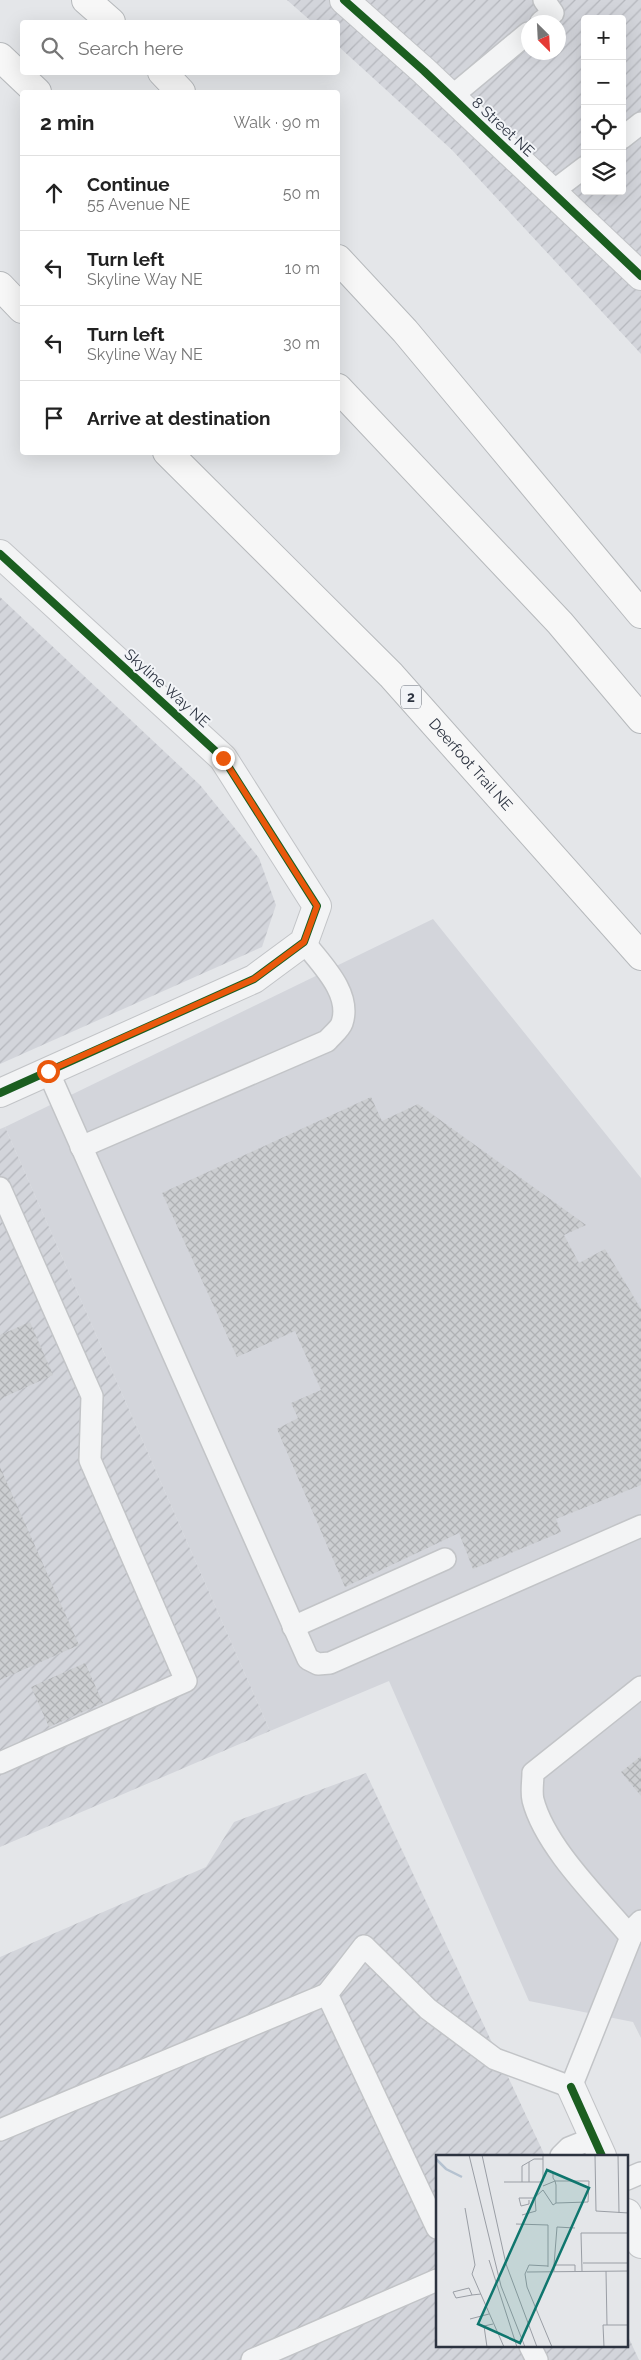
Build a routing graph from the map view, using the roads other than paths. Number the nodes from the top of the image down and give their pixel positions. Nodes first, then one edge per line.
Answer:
1 (87, 0) edge
2 (344, 0) edge
3 (544, 0) edge
4 (550, 15) edge
5 (110, 20) edge
6 (521, 39) edge
7 (0, 57) edge
8 (165, 75) edge
9 (35, 90) edge
10 (179, 90) edge
11 (452, 97) junction
12 (641, 123) edge
13 (626, 135) edge
14 (581, 170) edge
15 (552, 192) junction
16 (340, 261) edge
17 (641, 276) edge
18 (0, 286) edge
19 (20, 307) edge
20 (340, 390) edge
21 (170, 455) edge
22 (0, 554) edge
23 (641, 614) edge
24 (641, 719) edge
25 (304, 942) junction
26 (641, 956) edge
27 (48, 1071) junction
28 (0, 1093) edge
29 (81, 1147) junction
30 (0, 1188) edge
31 (641, 1526) edge
32 (445, 1559) dead end
33 (293, 1627) junction
34 (641, 1686) edge
35 (0, 1763) edge
36 (636, 1929) edge
37 (326, 1994) junction
38 (571, 2087) junction
39 (0, 2130) edge
40 (598, 2147) edge
41 (562, 2155) edge
42 (641, 2173) edge
43 (628, 2179) edge
44 (628, 2215) edge
45 (436, 2226) edge
46 (641, 2244) edge
47 (436, 2280) edge
48 (531, 2348) edge
49 (252, 2360) edge
50 (537, 2360) edge

1 - 5 highway
2 - 11 street, 8 Street NE
3 - 4 lane
6 - 11 lane
7 - 9 highway
8 - 10 highway
11 - 15 street, 8 Street NE
12 - 13 lane
14 - 15 lane
15 - 17 street, 8 Street NE
16 - 23 highway
18 - 19 highway
20 - 24 highway
21 - 26 highway, Deerfoot Trail NE / 2
22 - 25 street, Skyline Way NE
25 - 27 street
25 - 29 lane
27 - 28 street
27 - 29 lane
29 - 33 lane
30 - 35 lane
31 - 33 lane
32 - 33 lane
34 - 36 lane
36 - 38 lane
37 - 38 lane
37 - 39 lane
37 - 45 lane
38 - 40 street
40 - 41 lane
42 - 43 lane
44 - 46 street
47 - 49 lane
48 - 50 lane

